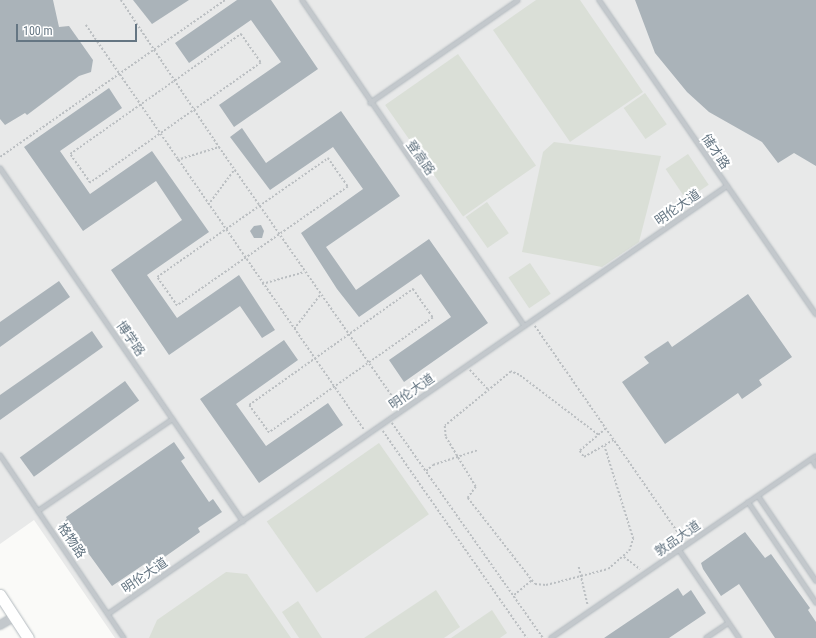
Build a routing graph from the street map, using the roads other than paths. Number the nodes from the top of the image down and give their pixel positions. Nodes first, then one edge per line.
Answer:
1 (302, 0) edge
2 (518, 0) edge
3 (599, 0) edge
4 (370, 103) junction
5 (0, 168) edge
6 (727, 186) junction
7 (816, 314) edge
8 (524, 326) junction
9 (173, 418) junction
10 (0, 455) edge
11 (816, 456) edge
12 (812, 459) junction
13 (816, 466) edge
14 (758, 496) junction
15 (748, 502) junction
16 (38, 510) junction
17 (243, 522) junction
18 (679, 550) junction
19 (816, 581) edge
20 (0, 595) edge
21 (816, 603) edge
22 (108, 614) junction
23 (14, 617) junction
24 (728, 622) junction
25 (0, 625) edge
26 (28, 638) edge
27 (124, 638) edge
28 (551, 638) edge
29 (706, 638) edge
30 (739, 638) edge

1 - 4 lane, 登高路
2 - 4 lane
3 - 6 lane, 储才路
4 - 8 lane, 登高路
5 - 9 lane, 博学路
6 - 7 lane, 储才路
6 - 8 lane, 明伦大道
8 - 17 lane, 明伦大道
9 - 16 lane
9 - 17 lane, 博学路
10 - 16 lane, 格物路
11 - 12 lane, 敦品大道
12 - 13 lane
12 - 14 lane, 敦品大道
14 - 15 lane, 敦品大道
14 - 19 lane
15 - 18 lane, 敦品大道
15 - 21 lane
16 - 22 lane, 格物路
17 - 22 lane, 明伦大道
18 - 24 lane
18 - 28 lane, 敦品大道
20 - 23 main road
22 - 27 lane, 格物路
23 - 25 street
23 - 26 main road
24 - 29 lane
24 - 30 lane

